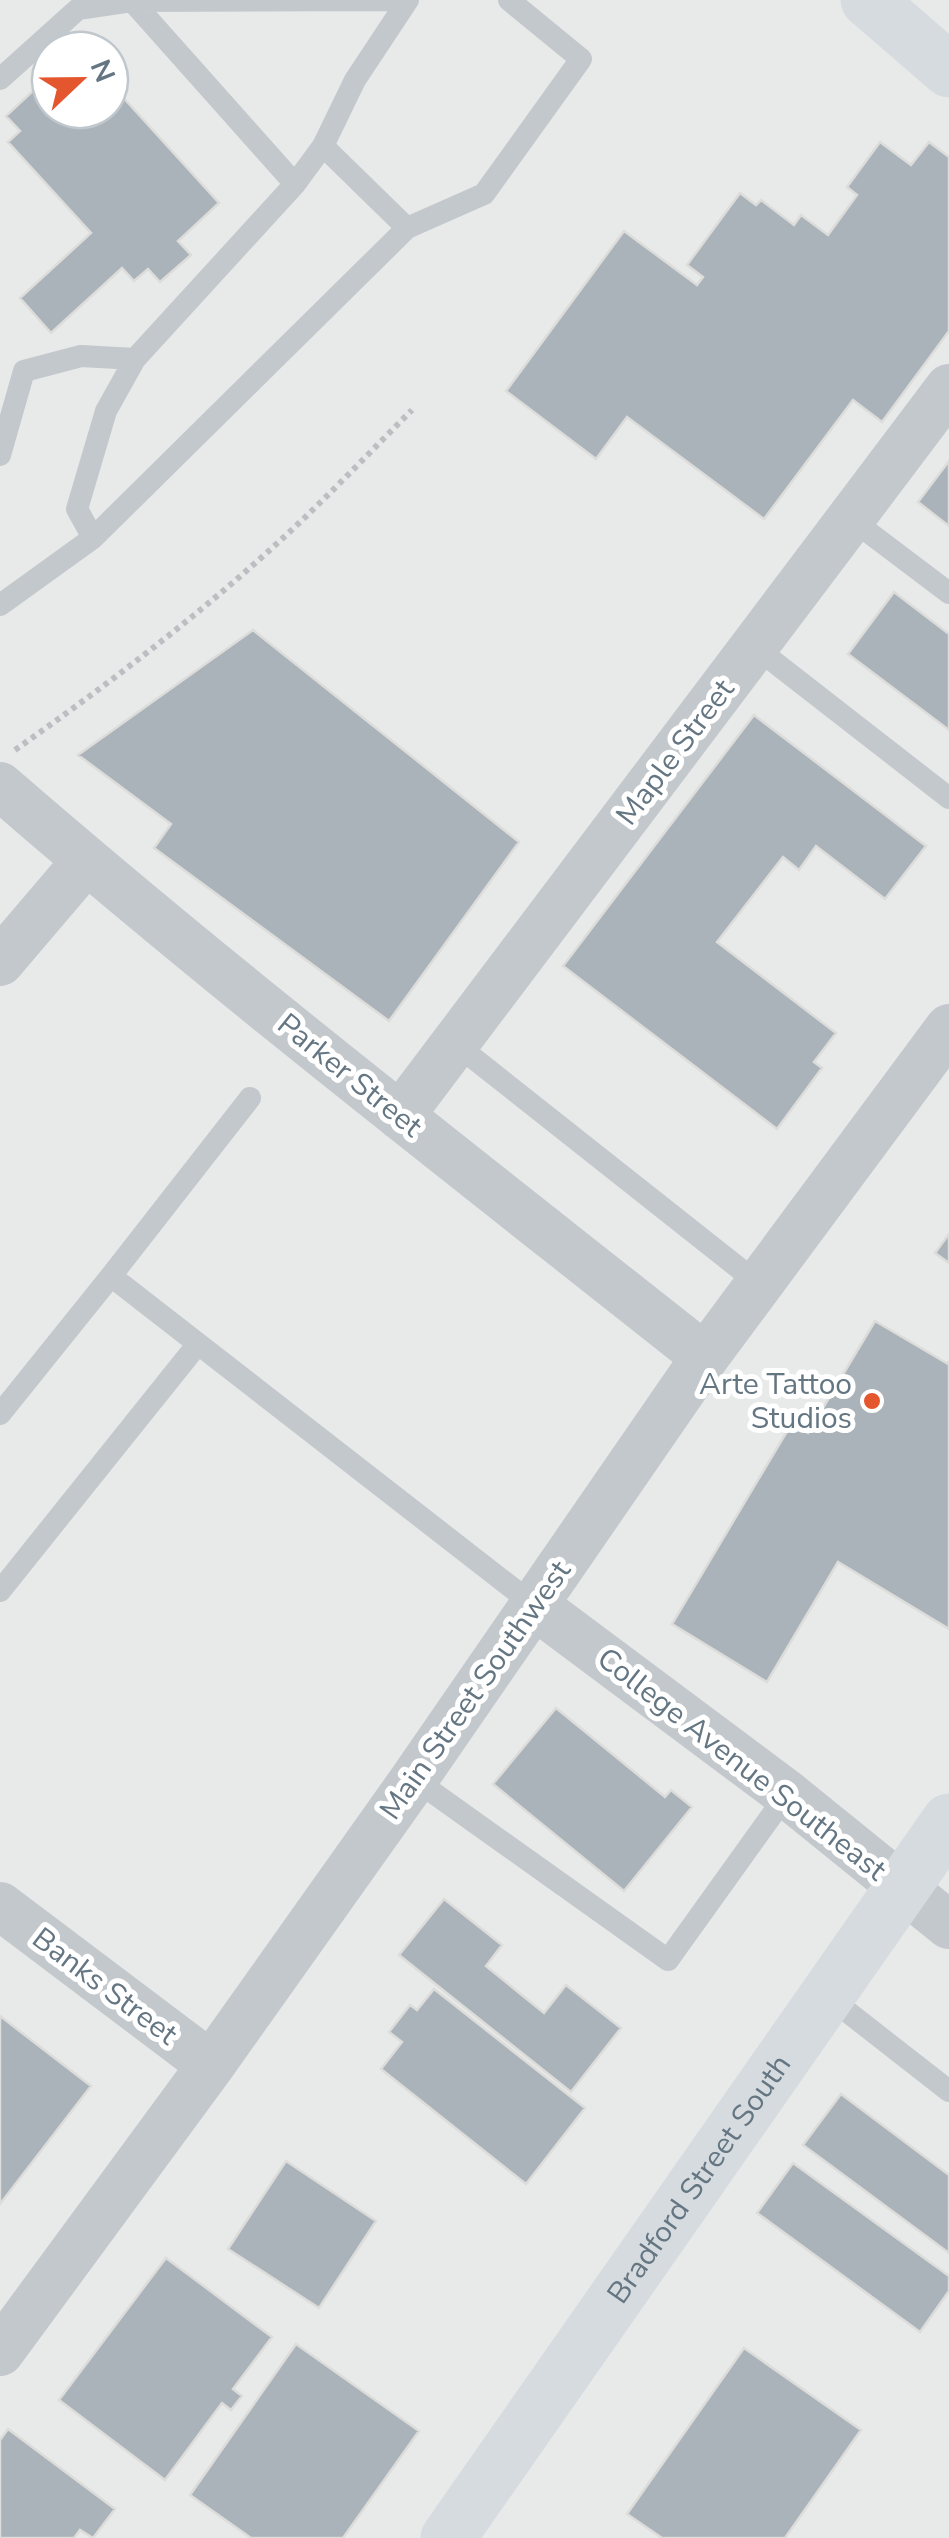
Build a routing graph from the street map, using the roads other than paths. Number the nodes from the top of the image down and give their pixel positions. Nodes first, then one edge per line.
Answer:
1 (398, 0) edge
2 (408, 0) edge
3 (510, 0) edge
4 (868, 0) edge
5 (132, 1) edge
6 (949, 70) edge
7 (0, 79) edge
8 (323, 146) junction
9 (295, 184) junction
10 (406, 228) junction
11 (134, 359) junction
12 (949, 388) edge
13 (0, 455) edge
14 (851, 519) junction
15 (93, 538) junction
16 (949, 593) edge
17 (0, 605) edge
18 (755, 647) junction
19 (3, 771) edge
20 (949, 798) edge
21 (86, 861) junction
22 (0, 962) edge
23 (949, 1028) edge
24 (453, 1042) junction
25 (250, 1098) dead end
26 (400, 1116) junction
27 (111, 1276) junction
28 (759, 1284) junction
29 (197, 1345) junction
30 (705, 1357) junction
31 (3, 1405) edge
32 (0, 1591) edge
33 (534, 1605) junction
34 (414, 1779) junction
35 (787, 1794) junction
36 (949, 1822) edge
37 (902, 1886) junction
38 (0, 1906) edge
39 (949, 1924) edge
40 (826, 1995) junction
41 (210, 2065) junction
42 (949, 2091) edge
43 (0, 2352) edge
44 (448, 2538) edge

1 - 5 lane
2 - 8 lane
3 - 10 lane
4 - 6 street
5 - 7 lane
5 - 9 lane
8 - 9 lane
8 - 10 lane
9 - 11 lane
10 - 15 lane
11 - 13 lane
11 - 15 lane
12 - 14 street, Maple Street
14 - 16 lane
14 - 18 street, Maple Street
15 - 17 lane
18 - 20 lane
18 - 24 street, Maple Street
19 - 21 street, Parker Street
21 - 22 street
21 - 26 street, Parker Street
23 - 28 street, Main Street Southwest
24 - 26 street, Maple Street
24 - 28 lane
25 - 27 lane
26 - 30 street, Parker Street
27 - 29 lane
27 - 31 lane
28 - 30 street, Main Street Southwest
29 - 32 lane
29 - 33 lane
30 - 33 street, Main Street Southwest
33 - 34 street, Main Street Southwest
33 - 35 street, College Avenue Southeast
34 - 35 lane
34 - 41 street, Main Street Southwest
35 - 37 street, College Avenue Southeast
36 - 37 street, Bradford Street South
37 - 39 street, College Avenue Southeast
37 - 40 street, Bradford Street South
38 - 41 street, Banks Street
40 - 42 lane
40 - 44 street, Bradford Street South
41 - 43 street, Main Street Southwest

